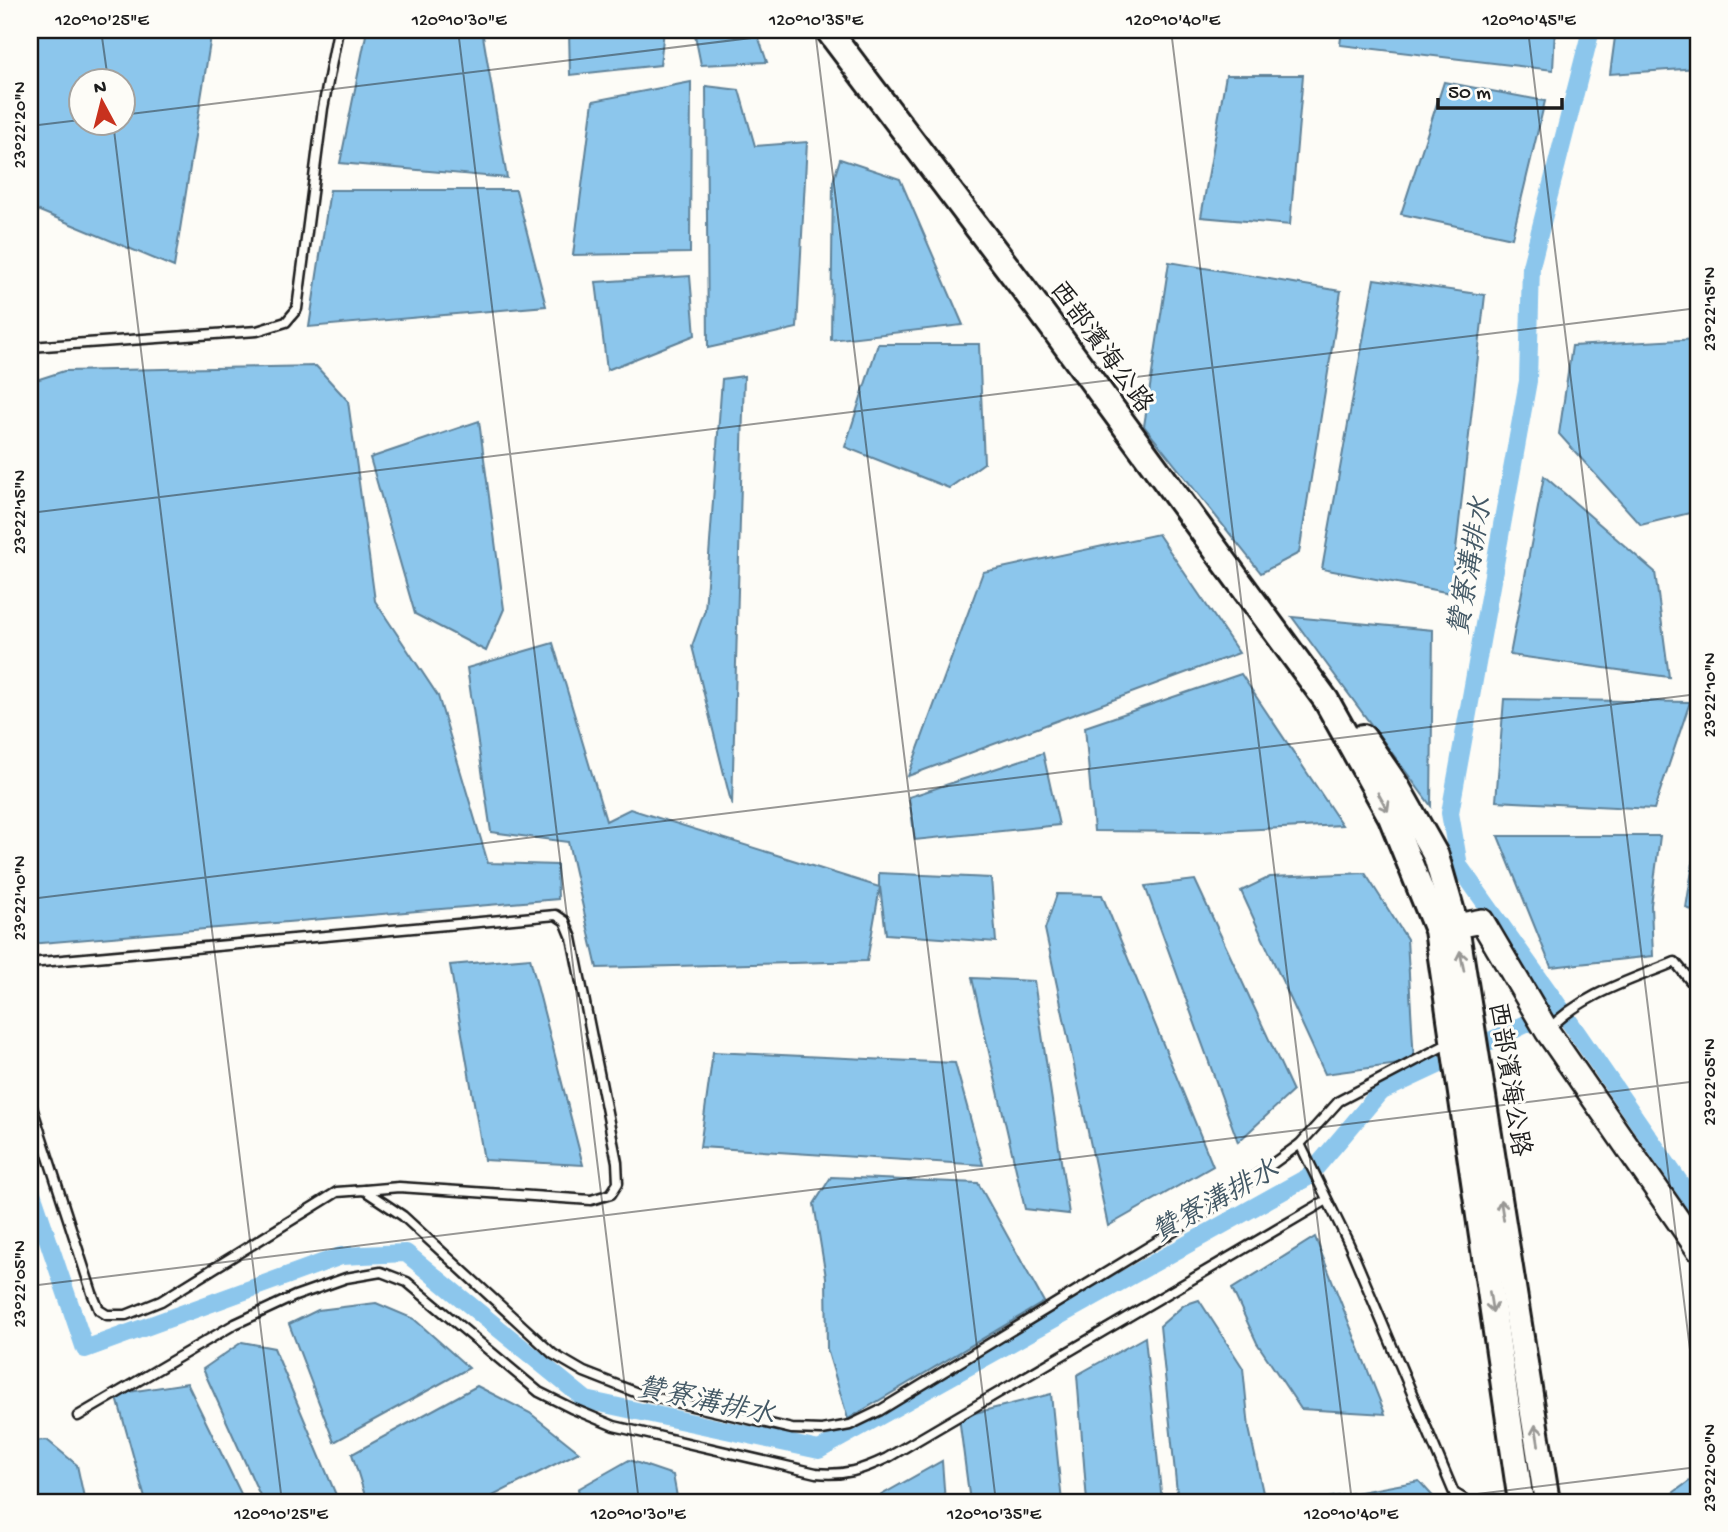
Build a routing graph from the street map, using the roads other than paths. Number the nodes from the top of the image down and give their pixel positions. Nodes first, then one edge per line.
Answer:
1 (338, 30) edge
2 (828, 30) edge
3 (30, 347) edge
4 (1446, 928) junction
5 (30, 962) edge
6 (1698, 990) edge
7 (1551, 1027) junction
8 (1451, 1041) junction
9 (30, 1101) edge
10 (1300, 1144) junction
11 (364, 1190) junction
12 (1327, 1200) junction
13 (1698, 1249) edge
14 (78, 1416) dead end
15 (1469, 1502) edge
16 (1521, 1502) edge
17 (1547, 1502) edge

1 - 3 lane
2 - 4 main road, 西部濱海公路
4 - 7 street
4 - 8 main road, 西部濱海公路
17 -> 4 main road, 西部濱海公路
5 - 11 lane
6 - 7 lane
7 - 13 street
8 - 10 lane
8 -> 16 main road, 西部濱海公路
9 - 11 lane
10 - 11 lane
10 - 12 lane
12 - 14 lane
12 - 15 lane

